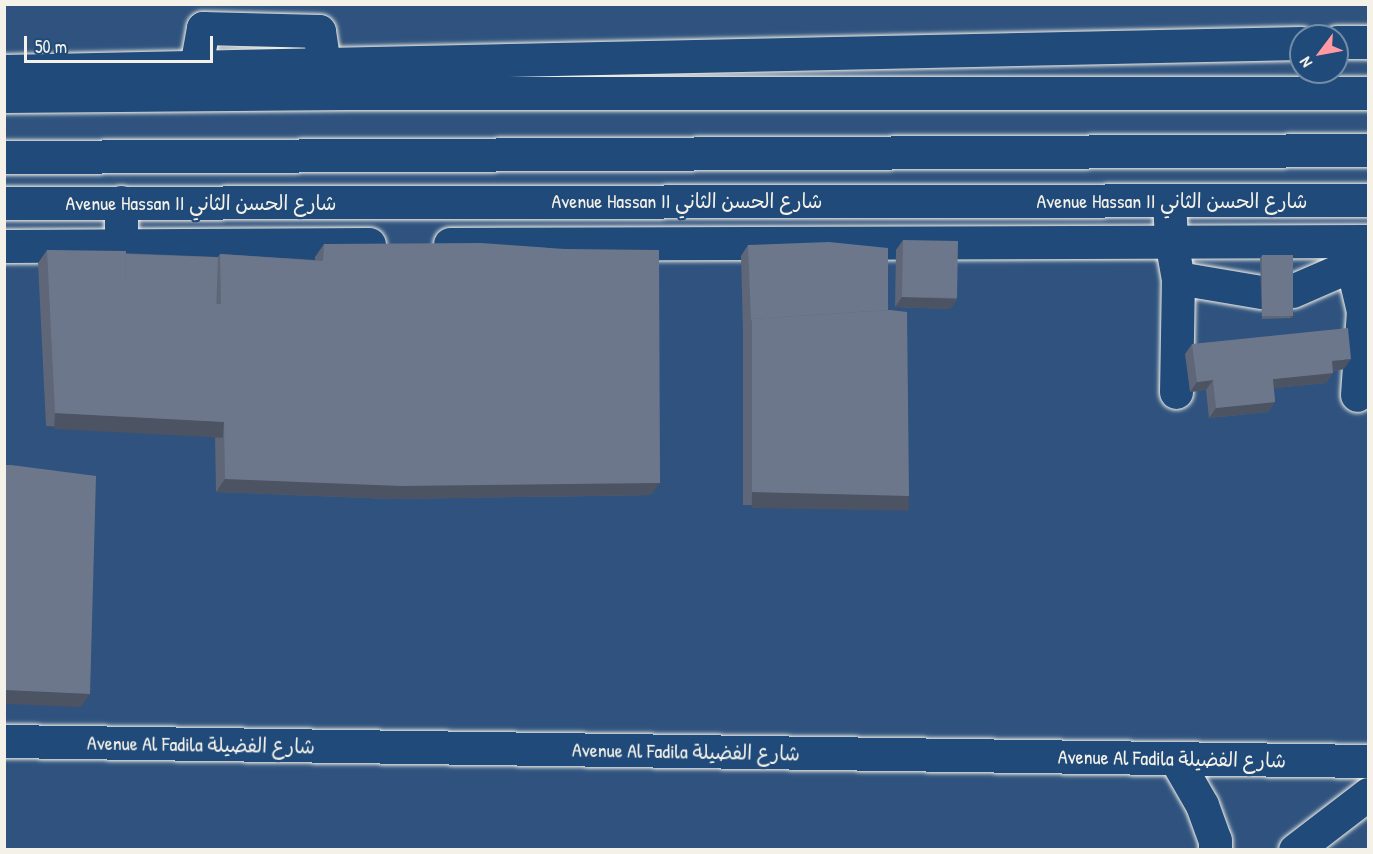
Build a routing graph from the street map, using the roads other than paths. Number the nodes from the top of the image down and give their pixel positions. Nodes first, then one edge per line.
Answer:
1 (1349, 42) edge
2 (1368, 42) edge
3 (1289, 43) edge
4 (4, 71) edge
5 (326, 79) junction
6 (193, 81) junction
7 (1368, 93) edge
8 (4, 96) edge
9 (1368, 150) edge
10 (4, 157) edge
11 (1368, 200) edge
12 (1169, 201) junction
13 (121, 202) junction
14 (4, 203) edge
15 (1171, 240) junction
16 (121, 245) junction
17 (4, 246) edge
18 (1360, 249) edge
19 (1178, 278) junction
20 (1176, 392) dead end
21 (1357, 395) dead end
22 (4, 741) edge
23 (1174, 759) junction
24 (1368, 761) edge
25 (1368, 794) edge
26 (1215, 849) edge
27 (1295, 849) edge

1 - 2 street
3 - 5 street
4 - 6 street
5 - 6 street
5 - 6 street
5 - 7 street
6 - 8 street
9 - 10 street
11 - 12 street, Avenue Hassan II شارع الحسن الثاني
12 - 13 street, Avenue Hassan II شارع الحسن الثاني
12 - 15 street
13 - 14 street, Avenue Hassan II شارع الحسن الثاني
13 - 16 street
15 - 16 street
15 - 18 street
15 - 19 street
16 - 17 street
18 - 19 street
18 - 21 street
19 - 20 street
22 - 23 street, Avenue Al Fadila شارع الفضيلة
23 - 24 street, Avenue Al Fadila شارع الفضيلة
23 - 26 street
25 - 27 street

